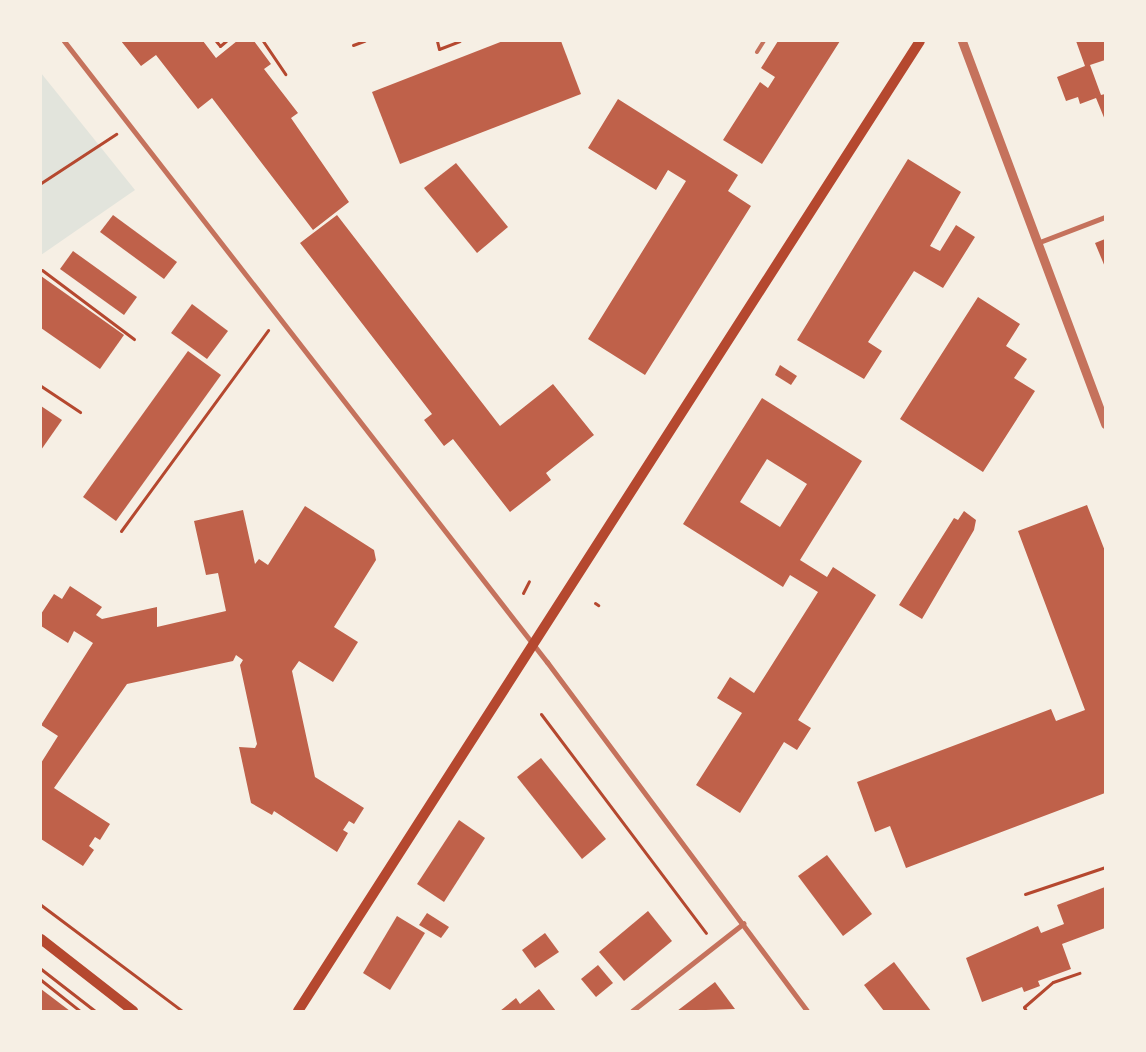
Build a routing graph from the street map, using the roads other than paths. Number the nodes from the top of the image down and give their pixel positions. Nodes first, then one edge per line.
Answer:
1 (64, 41) edge
2 (764, 41) edge
3 (920, 41) edge
4 (962, 41) edge
5 (758, 52) dead end
6 (1105, 217) edge
7 (1037, 243) junction
8 (1105, 424) edge
9 (535, 648) junction
10 (744, 923) junction
11 (41, 939) edge
12 (133, 1011) edge
13 (298, 1011) edge
14 (632, 1011) edge
15 (807, 1011) edge

1 - 9 street
2 - 5 lane
3 - 9 main road
4 - 7 street
6 - 7 street
7 - 8 street
9 - 10 street
9 - 13 main road
10 - 14 street
10 - 15 street
11 - 12 main road

